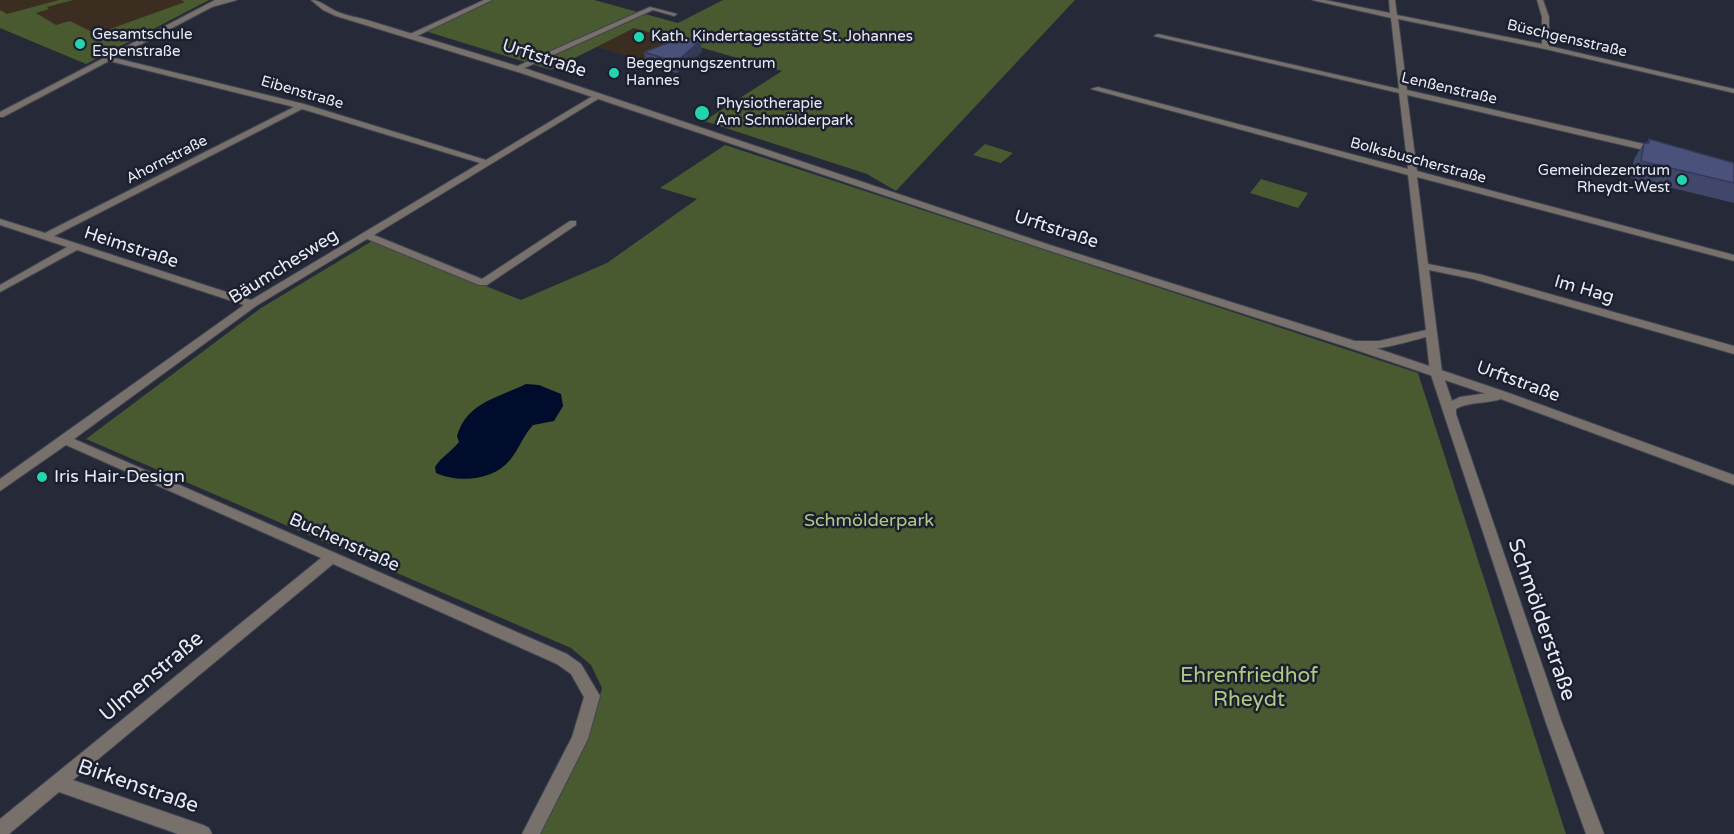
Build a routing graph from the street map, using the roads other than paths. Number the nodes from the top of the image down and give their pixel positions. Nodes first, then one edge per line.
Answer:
1 (220, 0) edge
2 (234, 0) edge
3 (314, 0) edge
4 (330, 0) edge
5 (489, 0) edge
6 (1315, 0) edge
7 (1392, 0) edge
8 (1540, 0) edge
9 (193, 12) junction
10 (674, 14) dead end
11 (1394, 16) junction
12 (365, 21) junction
13 (412, 35) junction
14 (1158, 36) dead end
15 (1545, 47) junction
16 (107, 58) junction
17 (517, 68) junction
18 (1095, 89) dead end
19 (1402, 91) junction
20 (1734, 91) edge
21 (599, 96) junction
22 (301, 106) junction
23 (0, 115) edge
24 (1665, 152) edge
25 (488, 162) junction
26 (1412, 174) junction
27 (0, 222) edge
28 (573, 222) dead end
29 (366, 235) junction
30 (45, 237) junction
31 (75, 247) junction
32 (1734, 258) edge
33 (1424, 266) junction
34 (0, 289) edge
35 (252, 304) junction
36 (1431, 332) junction
37 (1354, 345) junction
38 (1734, 350) edge
39 (1436, 372) junction
40 (1502, 395) junction
41 (1450, 420) junction
42 (66, 440) junction
43 (1734, 480) edge
44 (0, 486) edge
45 (332, 557) junction
46 (57, 783) junction
47 (0, 830) edge
48 (203, 834) edge
49 (531, 834) edge
50 (1595, 834) edge

1 - 9 street
2 - 9 street
3 - 12 street, Urftstraße
4 - 12 street, Urftstraße
5 - 13 street
6 - 11 street, Büschgensstraße
7 - 11 street, Schmölderstraße
8 - 15 street
9 - 16 street
10 - 17 street
11 - 15 street, Büschgensstraße
11 - 19 street, Schmölderstraße
12 - 13 street, Urftstraße
13 - 17 street, Urftstraße
14 - 19 street, Lenßenstraße
15 - 20 street, Büschgensstraße
16 - 22 street, Eibenstraße
16 - 23 street
17 - 21 street, Urftstraße
18 - 26 street, Bolksbuscherstraße
19 - 24 street, Lenßenstraße
19 - 26 street, Schmölderstraße
21 - 25 street, Bäumchesweg
21 - 37 street, Urftstraße
22 - 25 street, Eibenstraße
22 - 30 street, Ahornstraße
25 - 29 street, Bäumchesweg
26 - 32 street, Bolksbuscherstraße
26 - 33 street, Schmölderstraße
27 - 30 street, Heimstraße
28 - 29 street
29 - 35 street, Bäumchesweg
30 - 31 street, Heimstraße
31 - 34 street
31 - 35 street, Heimstraße
33 - 36 street, Schmölderstraße
33 - 38 street, Im Hag
35 - 42 street, Bäumchesweg
36 - 37 street
36 - 39 street, Schmölderstraße
37 - 39 street, Urftstraße
39 - 40 street, Urftstraße
39 - 41 street, Schmölderstraße
40 - 41 street
40 - 43 street, Urftstraße
41 - 50 street, Schmölderstraße
42 - 44 street, Bäumchesweg
42 - 45 street, Buchenstraße
45 - 46 street, Ulmenstraße
45 - 49 street, Buchenstraße
46 - 47 street, Ulmenstraße
46 - 48 street, Birkenstraße

